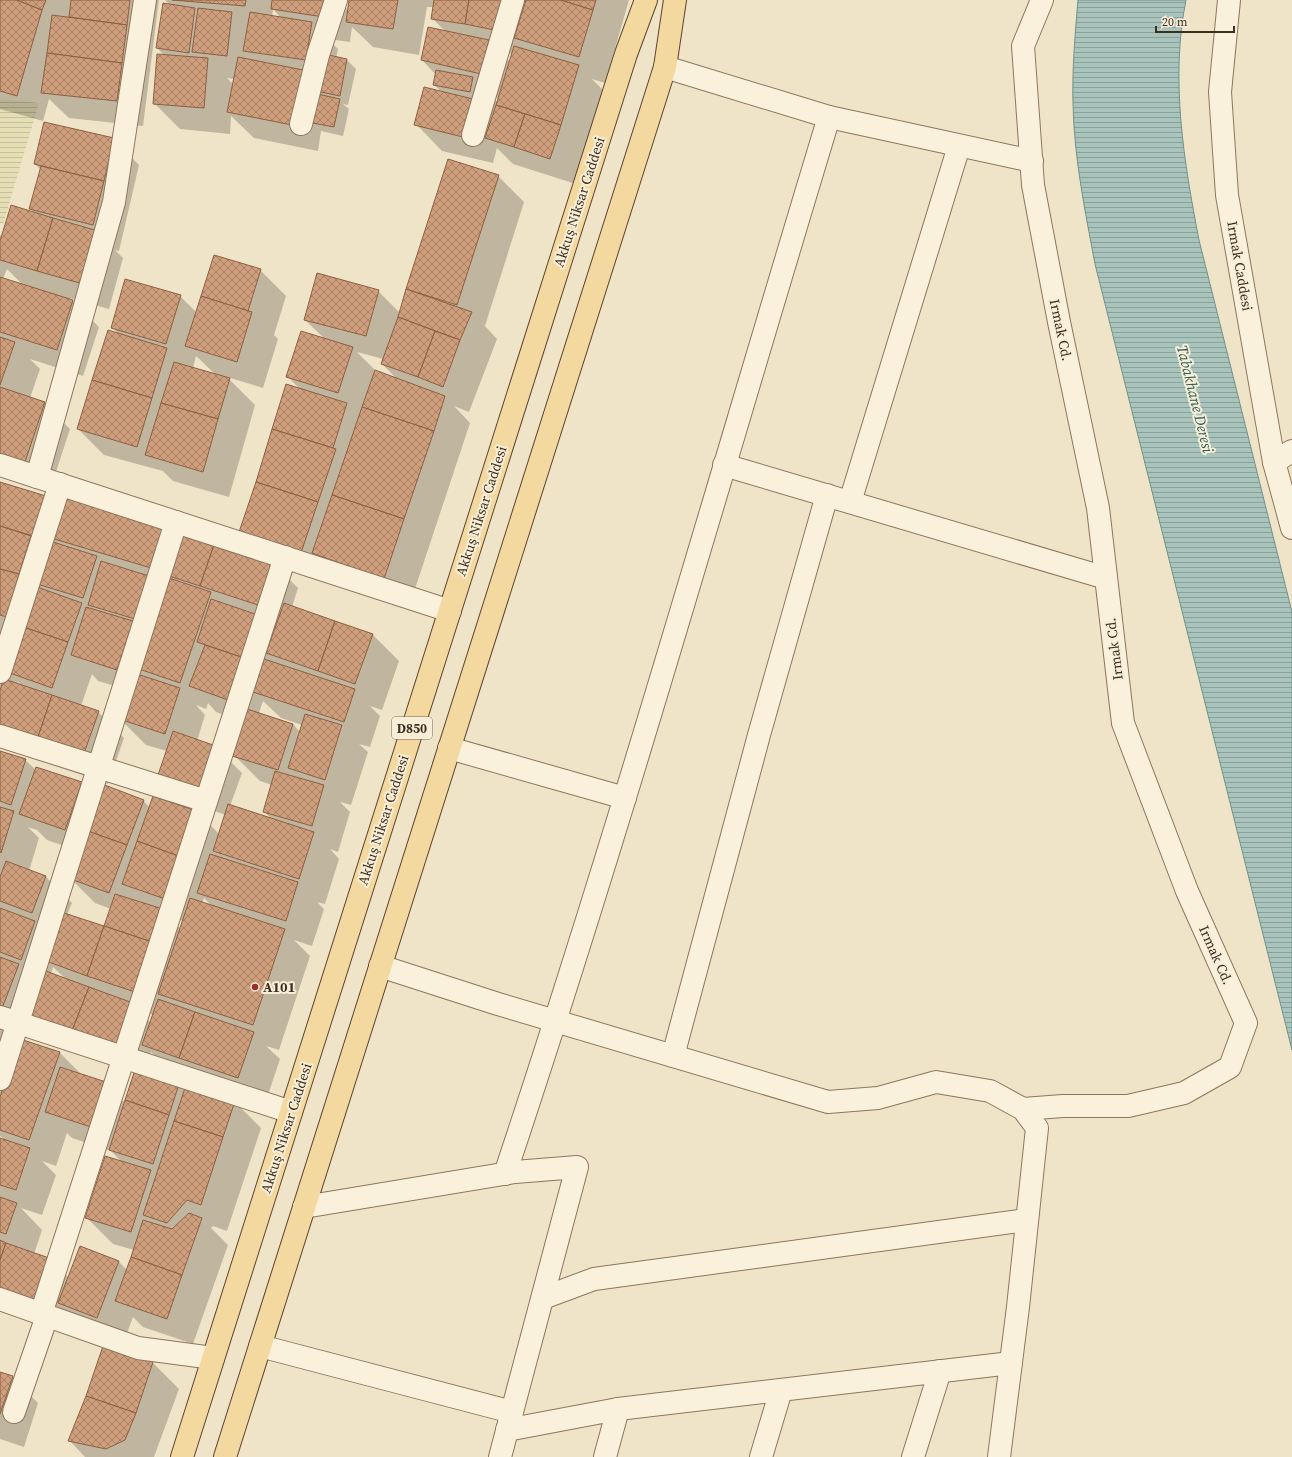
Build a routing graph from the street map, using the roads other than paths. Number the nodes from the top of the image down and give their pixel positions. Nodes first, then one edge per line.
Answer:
1 (145, 0) edge
2 (336, 0) edge
3 (513, 0) edge
4 (646, 0) edge
5 (675, 0) edge
6 (1042, 0) edge
7 (1229, 0) edge
8 (665, 67) junction
9 (829, 117) junction
10 (300, 124) dead end
11 (473, 135) dead end
12 (959, 146) junction
13 (1032, 162) junction
14 (1283, 456) edge
15 (0, 465) edge
16 (724, 465) junction
17 (37, 477) junction
18 (60, 484) junction
19 (827, 495) junction
20 (850, 502) junction
21 (176, 522) junction
22 (1292, 528) edge
23 (285, 557) junction
24 (1106, 578) junction
25 (450, 611) junction
26 (0, 672) edge
27 (0, 736) edge
28 (450, 748) junction
29 (98, 767) junction
30 (625, 798) junction
31 (206, 801) junction
32 (380, 966) junction
33 (9, 1020) edge
34 (556, 1021) junction
35 (673, 1056) junction
36 (124, 1058) junction
37 (0, 1079) edge
38 (1023, 1109) junction
39 (291, 1112) junction
40 (506, 1174) junction
41 (304, 1207) junction
42 (1028, 1220) junction
43 (543, 1298) junction
44 (0, 1299) edge
45 (44, 1315) junction
46 (260, 1346) junction
47 (213, 1358) junction
48 (1011, 1363) junction
49 (940, 1371) junction
50 (781, 1390) junction
51 (618, 1409) junction
52 (14, 1412) dead end
53 (510, 1421) junction
54 (182, 1457) edge
55 (225, 1457) edge
56 (500, 1457) edge
57 (605, 1457) edge
58 (761, 1457) edge
59 (913, 1457) edge
60 (999, 1457) edge

1 - 17 street
2 - 10 street
3 - 11 street
4 - 25 main road, Akkuş Niksar Caddesi / D850
5 - 8 main road, D850
6 - 13 street, Irmak Cd.
7 - 14 street, Irmak Caddesi
8 - 9 street
8 - 28 main road, D850
9 - 12 street
9 - 16 street
12 - 13 street
12 - 20 street
13 - 24 street, Irmak Cd.
14 - 22 street, Irmak Caddesi
15 - 17 street
16 - 19 street
16 - 30 street
17 - 18 street
18 - 21 street
18 - 26 street
19 - 20 street
19 - 35 street
20 - 24 street
21 - 23 street
21 - 29 street
23 - 25 street
23 - 31 street
24 - 38 street, Irmak Cd.
25 - 39 main road, Akkuş Niksar Caddesi / D850
27 - 29 street
28 - 30 street
28 - 32 main road, D850
29 - 31 street
29 - 33 street
30 - 34 street
31 - 36 street
32 - 34 street
32 - 41 main road, D850
33 - 36 street
33 - 37 street
34 - 35 street
34 - 40 street
35 - 38 street
36 - 39 street
36 - 45 street
38 - 42 street
39 - 47 main road, Akkuş Niksar Caddesi / D850
40 - 41 street
40 - 43 street
41 - 46 main road, D850
42 - 43 street
42 - 48 street
43 - 53 street
44 - 45 street
45 - 47 street
45 - 52 street
46 - 53 street
46 - 55 main road, D850
47 - 54 main road, Akkuş Niksar Caddesi / D850
48 - 49 street
48 - 60 street
49 - 50 street
49 - 59 street
50 - 51 street
50 - 58 street
51 - 53 street
51 - 57 street
53 - 56 street

